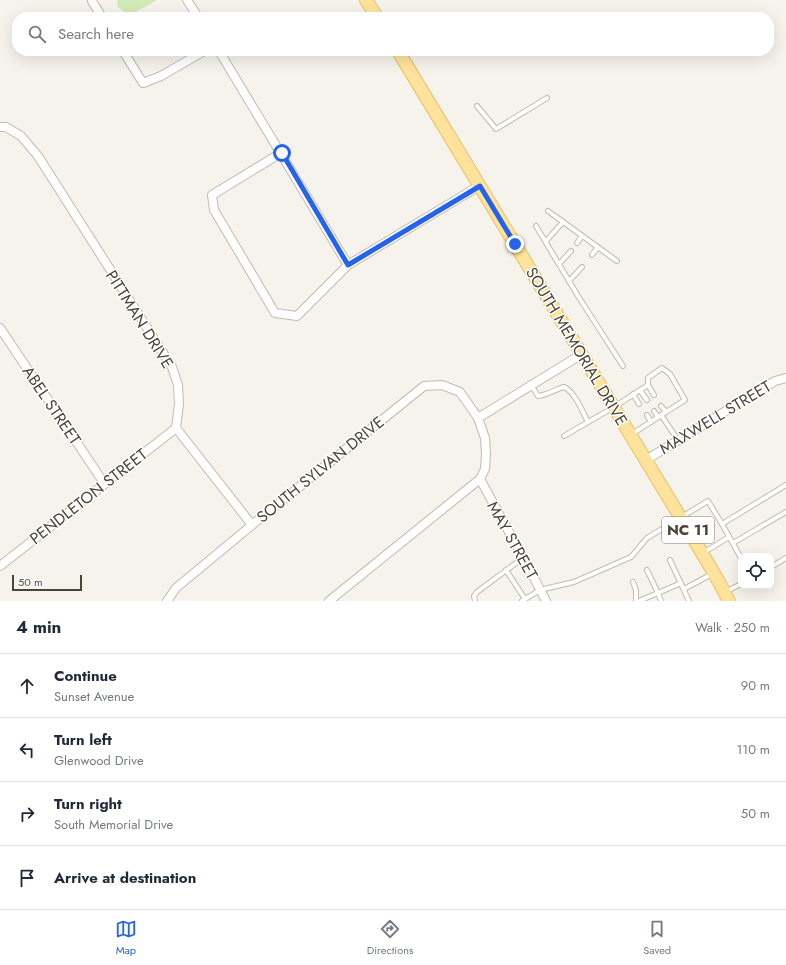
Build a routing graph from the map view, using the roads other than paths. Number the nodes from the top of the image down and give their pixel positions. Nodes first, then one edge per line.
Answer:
1 (92, 0) edge
2 (187, 0) edge
3 (366, 0) edge
4 (99, 12) edge
5 (195, 12) edge
6 (374, 12) edge
7 (126, 56) edge
8 (195, 56) edge
9 (221, 56) edge
10 (401, 56) edge
11 (547, 98) dead end
12 (477, 106) dead end
13 (0, 127) edge
14 (282, 153) junction
15 (480, 186) junction
16 (548, 210) dead end
17 (563, 222) junction
18 (536, 226) dead end
19 (582, 236) junction
20 (546, 242) junction
21 (577, 243) dead end
22 (598, 247) junction
23 (571, 251) dead end
24 (592, 256) dead end
25 (617, 261) dead end
26 (559, 264) junction
27 (348, 265) junction
28 (582, 267) dead end
29 (569, 281) junction
30 (0, 328) edge
31 (582, 354) junction
32 (623, 366) dead end
33 (786, 378) edge
34 (648, 385) junction
35 (531, 386) junction
36 (640, 390) junction
37 (633, 394) junction
38 (654, 395) dead end
39 (647, 400) dead end
40 (639, 404) dead end
41 (614, 406) junction
42 (661, 406) dead end
43 (654, 411) dead end
44 (647, 415) dead end
45 (661, 415) junction
46 (478, 418) junction
47 (588, 422) junction
48 (651, 422) junction
49 (176, 428) junction
50 (631, 435) junction
51 (564, 436) dead end
52 (678, 440) junction
53 (646, 460) junction
54 (480, 479) junction
55 (104, 483) junction
56 (786, 486) edge
57 (786, 512) edge
58 (681, 517) junction
59 (722, 524) junction
60 (252, 525) junction
61 (729, 537) junction
62 (733, 543) junction
63 (702, 553) junction
64 (738, 553) edge
65 (523, 558) junction
66 (786, 558) edge
67 (670, 560) dead end
68 (774, 565) edge
69 (0, 566) edge
70 (506, 570) junction
71 (647, 570) dead end
72 (715, 573) junction
73 (632, 582) dead end
74 (681, 583) junction
75 (738, 587) edge
76 (684, 589) junction
77 (540, 590) junction
78 (658, 593) junction
79 (727, 597) edge
80 (523, 600) edge
81 (167, 601) edge
82 (329, 601) edge
83 (475, 601) edge
84 (546, 601) edge
85 (636, 601) edge
86 (639, 601) edge
87 (661, 601) edge
88 (689, 601) edge

1 - 4 street
2 - 5 street
3 - 6 main road
7 - 8 street
9 - 14 street
10 - 15 main road, SOUTH MEMORIAL DRIVE / NC 11
11 - 12 lane
13 - 49 street, PITTMAN DRIVE
14 - 27 street
14 - 27 street
15 - 27 street
15 - 31 main road, SOUTH MEMORIAL DRIVE / NC 11
16 - 17 lane
17 - 19 lane
17 - 20 lane
18 - 20 lane
19 - 21 lane
19 - 22 lane
20 - 26 lane
22 - 24 lane
22 - 25 lane
23 - 26 lane
26 - 29 lane
28 - 29 lane
29 - 32 lane
30 - 55 street, ABEL STREET
31 - 35 street
31 - 41 main road, SOUTH MEMORIAL DRIVE / NC 11
33 - 52 street, MAXWELL STREET
34 - 36 lane
34 - 38 lane
34 - 45 lane
35 - 46 street
35 - 47 lane
36 - 37 lane
36 - 39 lane
37 - 40 lane
37 - 41 lane
41 - 47 lane
41 - 50 main road, SOUTH MEMORIAL DRIVE / NC 11
42 - 45 lane
43 - 45 lane
44 - 48 lane
45 - 48 lane
45 - 52 lane
46 - 54 street, SOUTH SYLVAN DRIVE
46 - 60 street, SOUTH SYLVAN DRIVE
47 - 51 lane
48 - 50 lane
49 - 55 street, PENDLETON STREET
49 - 60 street
50 - 53 main road, SOUTH MEMORIAL DRIVE / NC 11
52 - 53 street, MAXWELL STREET
53 - 58 main road, SOUTH MEMORIAL DRIVE / NC 11
54 - 65 street, MAY STREET
54 - 82 street
55 - 69 street, PENDLETON STREET
56 - 59 lane
57 - 62 lane
58 - 59 lane
58 - 63 main road, SOUTH MEMORIAL DRIVE / NC 11
58 - 77 lane
59 - 61 lane
60 - 81 street, SOUTH SYLVAN DRIVE
61 - 62 lane
61 - 63 lane
62 - 64 lane
63 - 72 main road, SOUTH MEMORIAL DRIVE / NC 11
65 - 70 lane
65 - 77 street, MAY STREET
66 - 68 lane
67 - 74 lane
70 - 80 lane
70 - 83 lane
71 - 78 lane
72 - 76 lane
72 - 79 main road, SOUTH MEMORIAL DRIVE / NC 11
73 - 85 lane
74 - 76 lane
74 - 78 lane
75 - 79 lane
76 - 88 lane
77 - 80 lane
77 - 84 street, MAY STREET
78 - 86 lane
78 - 87 lane

